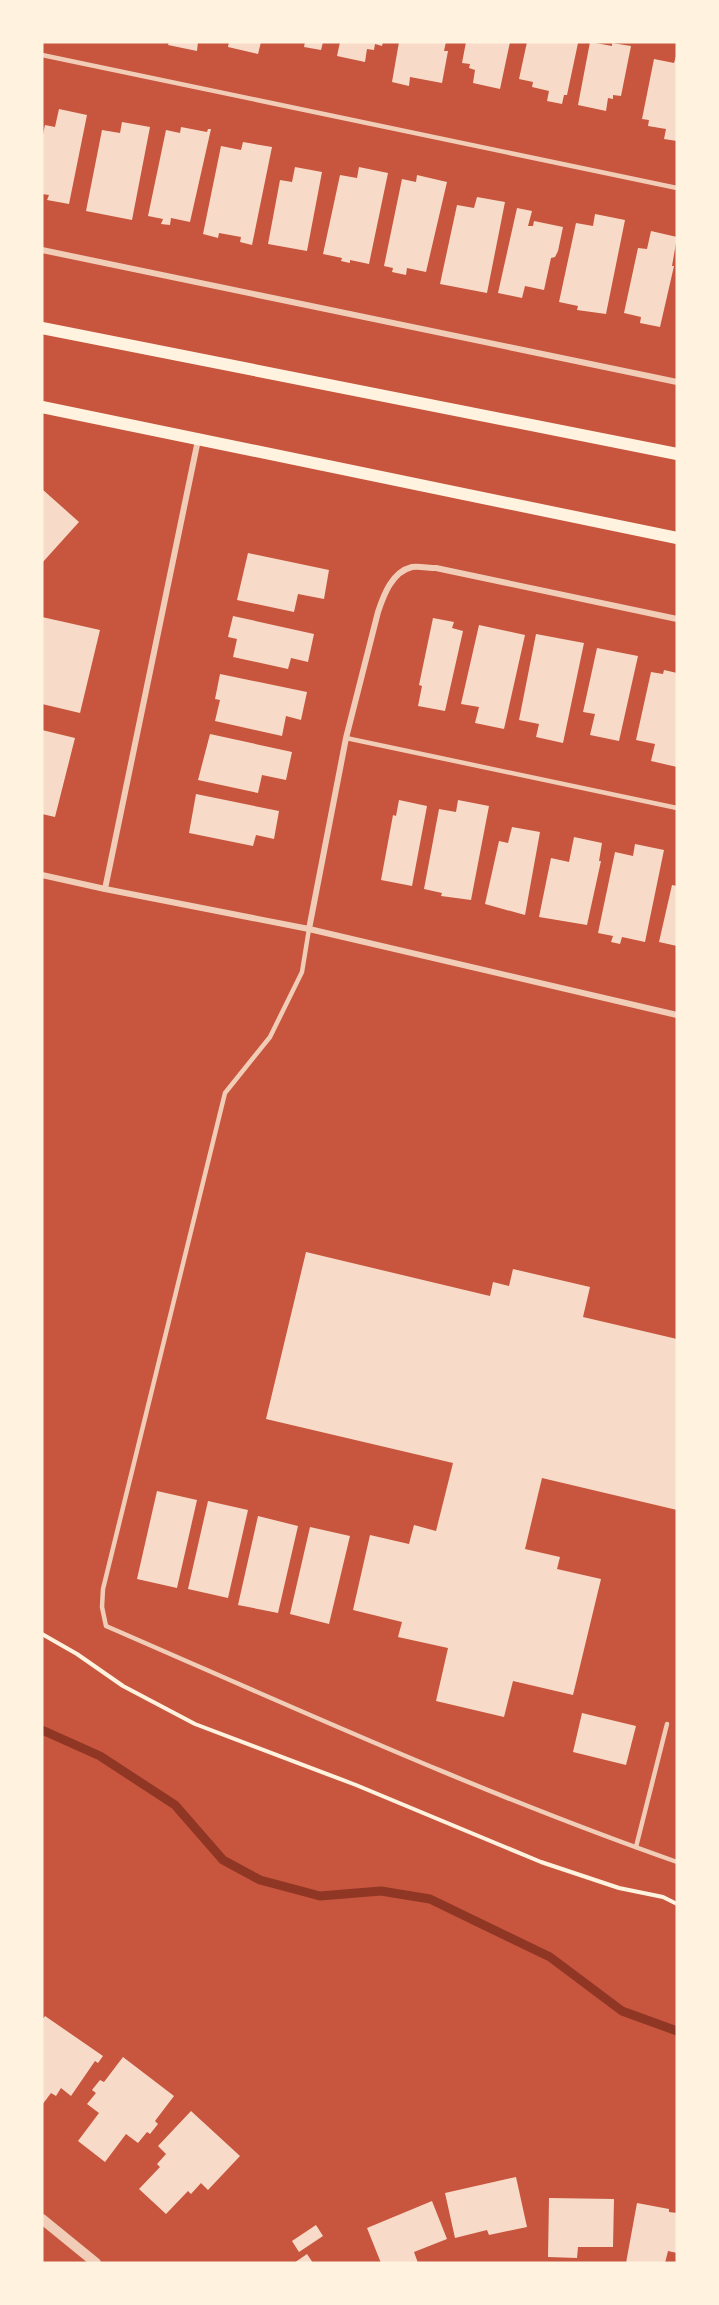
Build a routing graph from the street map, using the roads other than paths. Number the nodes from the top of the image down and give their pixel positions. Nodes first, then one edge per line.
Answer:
1 (42, 55) edge
2 (677, 188) edge
3 (42, 250) edge
4 (42, 328) edge
5 (677, 382) edge
6 (42, 407) edge
7 (198, 440) junction
8 (677, 454) edge
9 (677, 538) edge
10 (677, 620) edge
11 (346, 738) junction
12 (677, 808) edge
13 (42, 875) edge
14 (105, 889) junction
15 (309, 929) junction
16 (677, 1015) edge
17 (667, 1724) dead end
18 (636, 1848) junction
19 (677, 1862) edge
20 (42, 2219) edge
21 (96, 2263) edge

1 - 2 lane
3 - 5 street
4 - 8 main road
6 - 7 main road
7 - 9 main road
7 - 14 street
10 - 11 street
11 - 12 lane
11 - 15 street
13 - 14 street
14 - 15 street
15 - 16 street
15 - 18 lane
17 - 18 lane
18 - 19 lane
20 - 21 street

